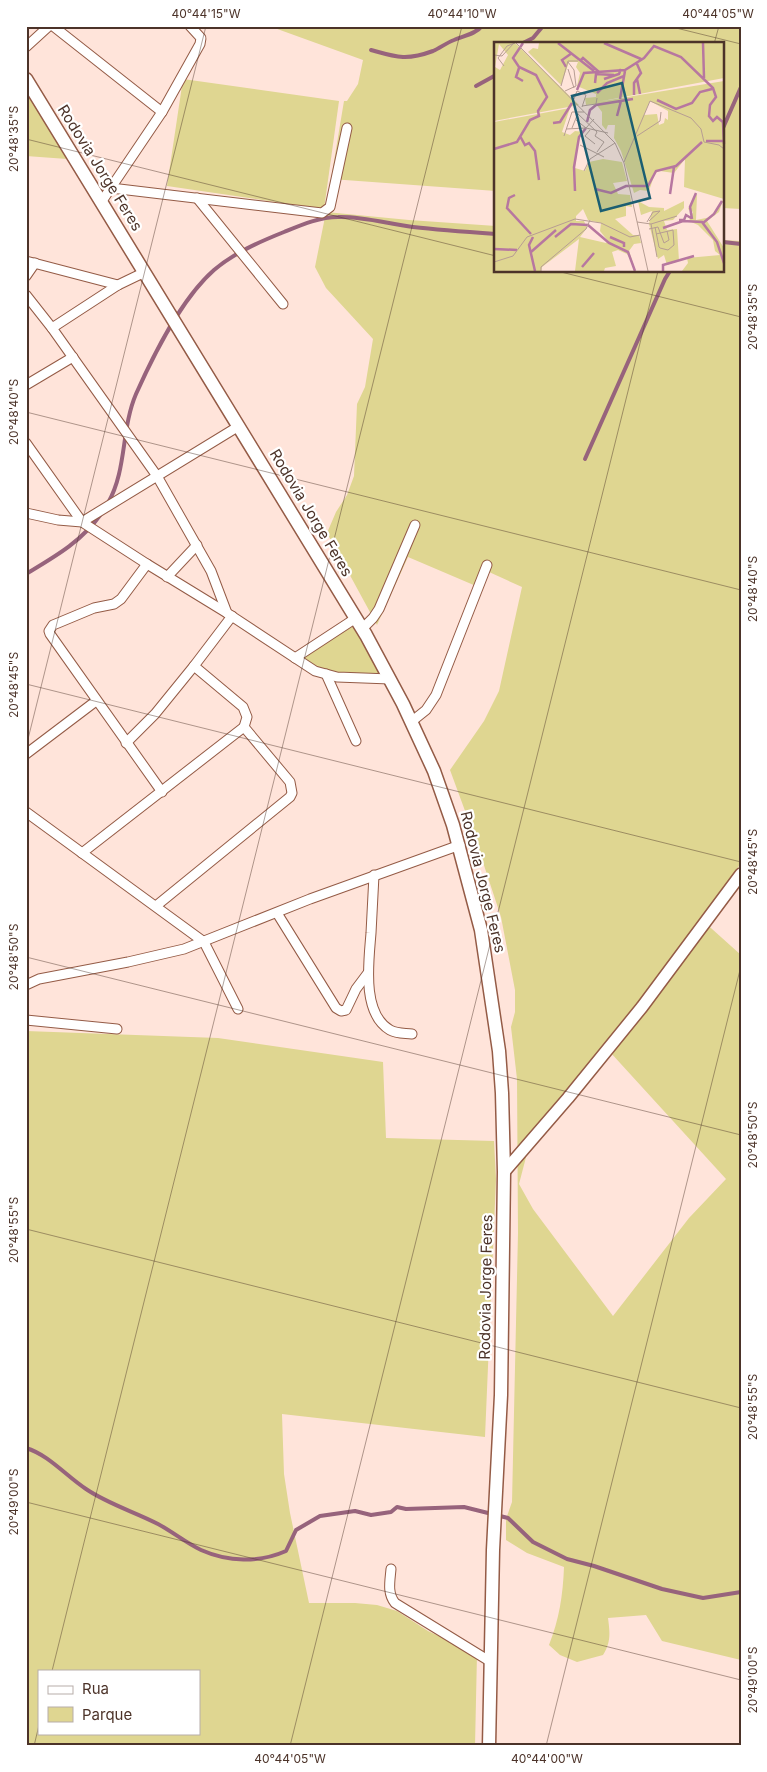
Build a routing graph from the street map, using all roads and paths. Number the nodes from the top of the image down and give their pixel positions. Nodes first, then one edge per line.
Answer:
1 (49, 26) edge
2 (54, 26) edge
3 (190, 26) edge
4 (26, 47) edge
5 (26, 79) edge
6 (162, 112) junction
7 (346, 128) dead end
8 (111, 188) junction
9 (197, 198) junction
10 (102, 201) junction
11 (30, 262) edge
12 (145, 272) junction
13 (26, 276) edge
14 (118, 285) junction
15 (26, 295) edge
16 (283, 304) dead end
17 (52, 328) junction
18 (73, 357) junction
19 (26, 385) edge
20 (239, 426) junction
21 (26, 443) edge
22 (157, 476) junction
23 (26, 513) edge
24 (82, 522) junction
25 (415, 525) dead end
26 (197, 545) junction
27 (147, 564) junction
28 (487, 565) dead end
29 (167, 577) junction
30 (229, 615) junction
31 (359, 623) junction
32 (295, 658) junction
33 (194, 666) junction
34 (326, 674) junction
35 (390, 679) junction
36 (96, 701) junction
37 (411, 722) junction
38 (244, 727) junction
39 (356, 741) dead end
40 (126, 743) junction
41 (26, 754) edge
42 (162, 792) junction
43 (26, 812) edge
44 (460, 845) junction
45 (82, 853) junction
46 (741, 874) edge
47 (374, 875) junction
48 (156, 906) junction
49 (277, 913) junction
50 (204, 942) junction
51 (368, 973) junction
52 (26, 985) edge
53 (238, 1009) dead end
54 (26, 1020) edge
55 (117, 1029) dead end
56 (412, 1034) dead end
57 (504, 1172) junction
58 (391, 1569) dead end
59 (491, 1662) junction
60 (489, 1746) edge

1 - 4 street
2 - 6 street
3 - 6 street
5 - 10 main road, Rodovia Jorge Feres
6 - 8 street
7 - 9 street
8 - 9 street
8 - 10 street
9 - 16 street
10 - 12 main road, Rodovia Jorge Feres
11 - 13 street
11 - 14 street
12 - 14 street
12 - 20 main road, Rodovia Jorge Feres
14 - 17 street
15 - 17 street
17 - 18 street
18 - 19 street
18 - 22 street
20 - 22 street
20 - 31 main road, Rodovia Jorge Feres
21 - 24 street
22 - 24 street
22 - 26 street
23 - 24 street
24 - 27 street
25 - 31 street
26 - 29 street
26 - 30 street
27 - 29 street
27 - 36 street
28 - 37 street
29 - 30 street
30 - 32 street
30 - 33 street
31 - 32 street
31 - 35 main road, Rodovia Jorge Feres
32 - 34 street
33 - 38 street
33 - 40 street
34 - 35 street
34 - 39 street
35 - 37 main road, Rodovia Jorge Feres
36 - 40 street
36 - 41 street
37 - 44 main road, Rodovia Jorge Feres
38 - 42 street
38 - 48 street
40 - 42 street
42 - 45 street
43 - 45 street
44 - 47 street
44 - 57 main road, Rodovia Jorge Feres
45 - 48 street
46 - 57 street
47 - 49 street
47 - 51 street
48 - 50 street
49 - 50 street
49 - 51 street
50 - 52 street
50 - 53 street
51 - 56 street
54 - 55 street
57 - 59 main road, Rodovia Jorge Feres
58 - 59 street
59 - 60 main road, Rodovia Jorge Feres

